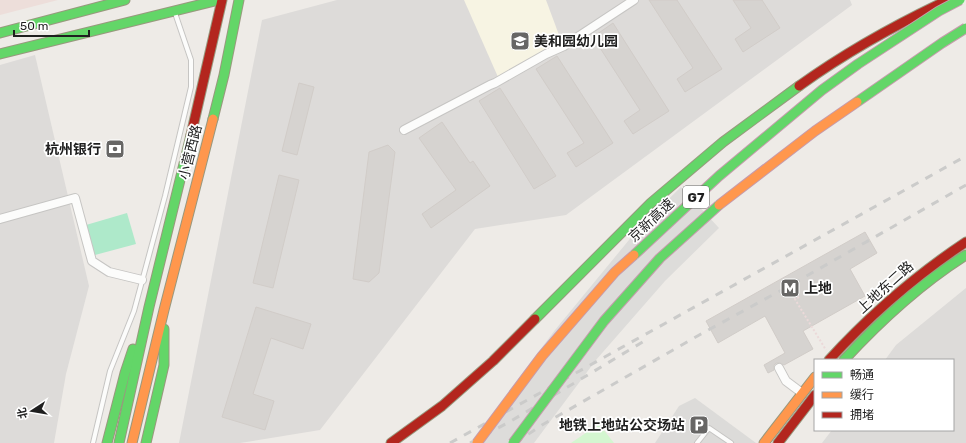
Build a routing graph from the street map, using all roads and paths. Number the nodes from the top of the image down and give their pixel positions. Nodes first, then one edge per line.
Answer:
1 (125, 0) edge
2 (220, 0) edge
3 (239, 0) edge
4 (634, 0) edge
5 (948, 0) edge
6 (960, 0) edge
7 (174, 10) junction
8 (966, 28) edge
9 (0, 33) edge
10 (0, 54) edge
11 (404, 130) dead end
12 (165, 196) junction
13 (176, 198) junction
14 (0, 219) edge
15 (966, 242) edge
16 (966, 255) edge
17 (142, 280) junction
18 (799, 298) dead end
19 (149, 307) junction
20 (164, 310) junction
21 (830, 359) edge
22 (845, 359) edge
23 (779, 368) dead end
24 (814, 378) edge
25 (802, 393) junction
26 (814, 396) edge
27 (93, 443) edge
28 (107, 443) edge
29 (119, 443) edge
30 (132, 443) edge
31 (146, 443) edge
32 (391, 443) edge
33 (477, 443) edge
34 (513, 443) edge
35 (697, 443) edge
36 (731, 443) edge
37 (764, 443) edge
38 (778, 443) edge

1 - 9 main road
2 - 7 main road
2 - 13 main road, 小营西路
3 - 20 main road, 小营西路
4 - 11 street
5 - 32 main road
6 - 33 main road, 京新高速 / G7, bridge
7 - 10 main road
7 - 12 lane
8 - 34 main road, G7, bridge
12 - 13 lane
12 - 17 lane
13 - 19 main road, 小营西路
14 - 17 street
15 - 21 main road, 上地东二路
16 - 22 main road, 上地东二路
17 - 27 lane
18 - 21 path
19 - 28 main road, 小营西路
19 - 29 main road, 小营西路
20 - 30 main road, 小营西路
20 - 31 main road, 小营西路
23 - 25 street
24 - 25 main road
25 - 37 main road
26 - 38 main road
35 - 36 lane

